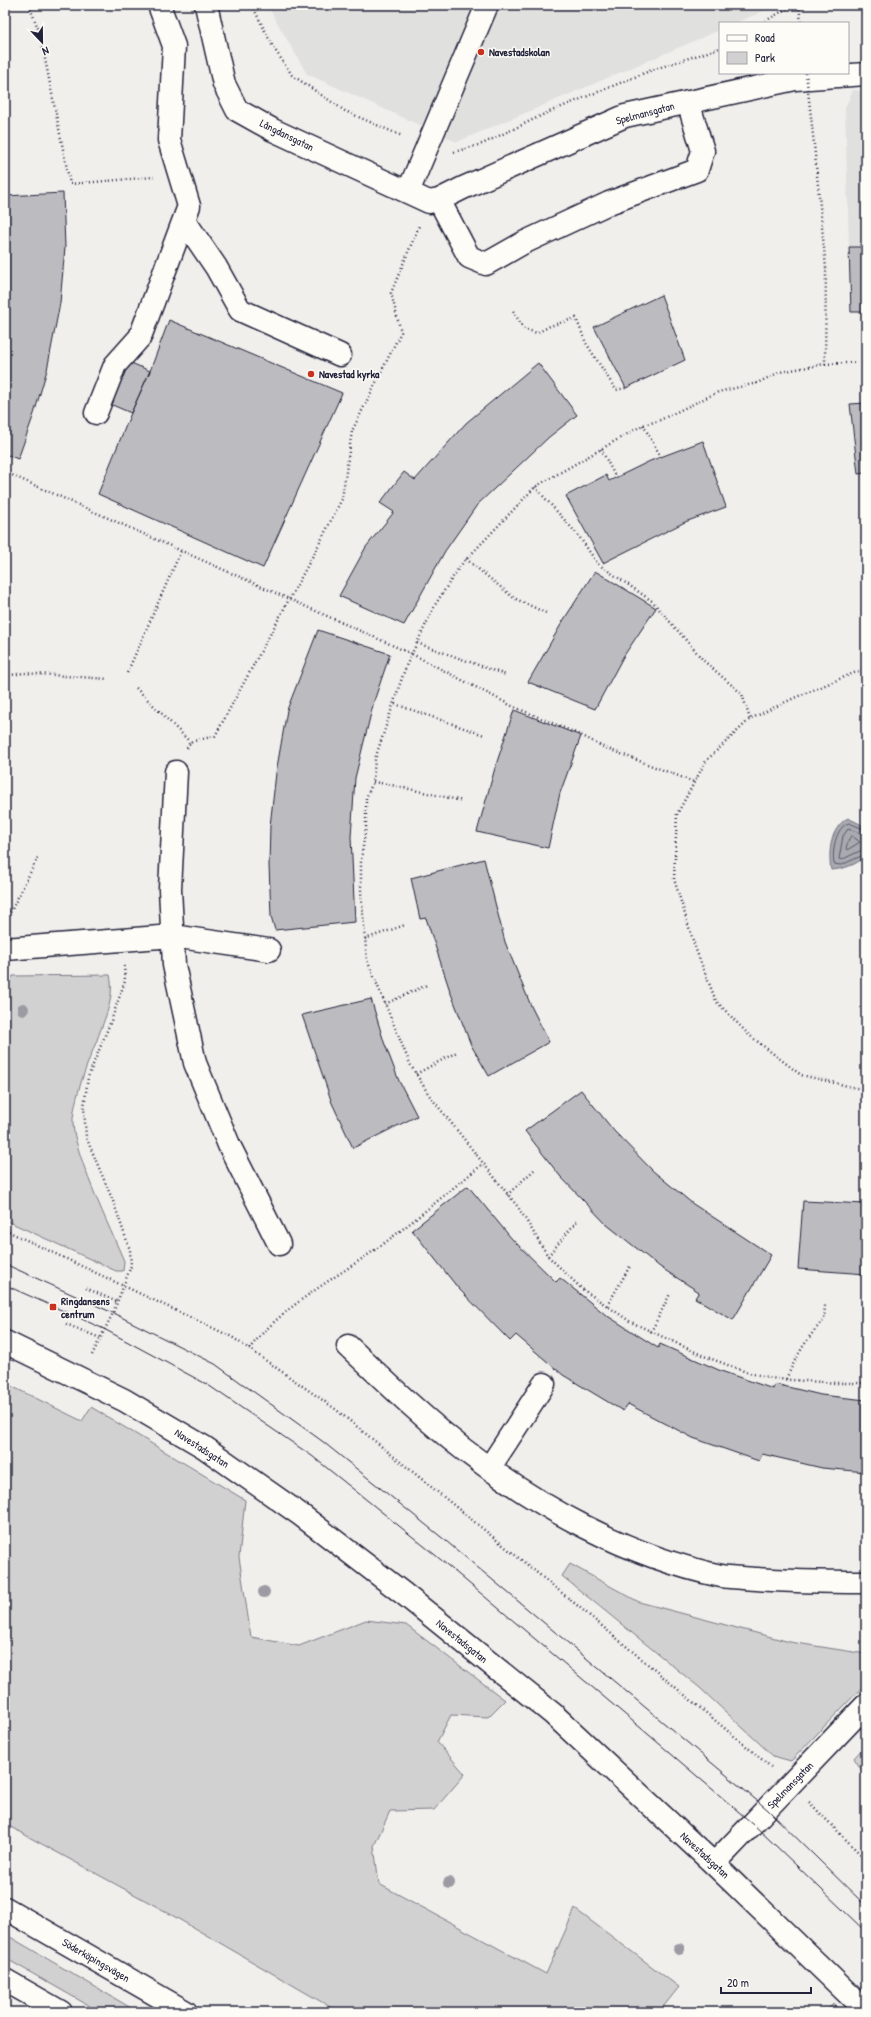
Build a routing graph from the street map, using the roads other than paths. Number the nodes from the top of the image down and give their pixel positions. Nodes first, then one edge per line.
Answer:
1 (159, 5) edge
2 (206, 5) edge
3 (487, 5) edge
4 (866, 74) edge
5 (688, 102) junction
6 (408, 192) junction
7 (434, 201) junction
8 (184, 220) junction
9 (340, 355) dead end
10 (96, 413) dead end
11 (176, 772) road end
12 (173, 936) junction
13 (5, 949) edge
14 (269, 950) dead end
15 (279, 1244) dead end
16 (5, 1342) edge
17 (348, 1346) dead end
18 (544, 1384) dead end
19 (490, 1467) junction
20 (866, 1582) edge
21 (866, 1705) edge
22 (714, 1864) junction
23 (5, 1908) edge
24 (5, 1980) edge
25 (866, 2011) edge
26 (61, 2012) edge
27 (186, 2012) edge

1 - 8 main road
2 - 6 main road, Långdansgatan
3 - 6 main road
4 - 5 main road, Spelmansgatan
5 - 7 main road, Spelmansgatan
5 - 7 main road
6 - 7 main road, Långdansgatan
8 - 9 main road
8 - 10 main road
11 - 12 main road
12 - 13 main road
12 - 14 main road
12 - 15 main road
16 - 22 main road, Navestadsgatan
17 - 19 main road
18 - 19 main road
19 - 20 main road
21 - 22 main road, Spelmansgatan
22 - 25 main road, Navestadsgatan
23 - 27 main road, Söderköpingsvägen
24 - 26 main road

